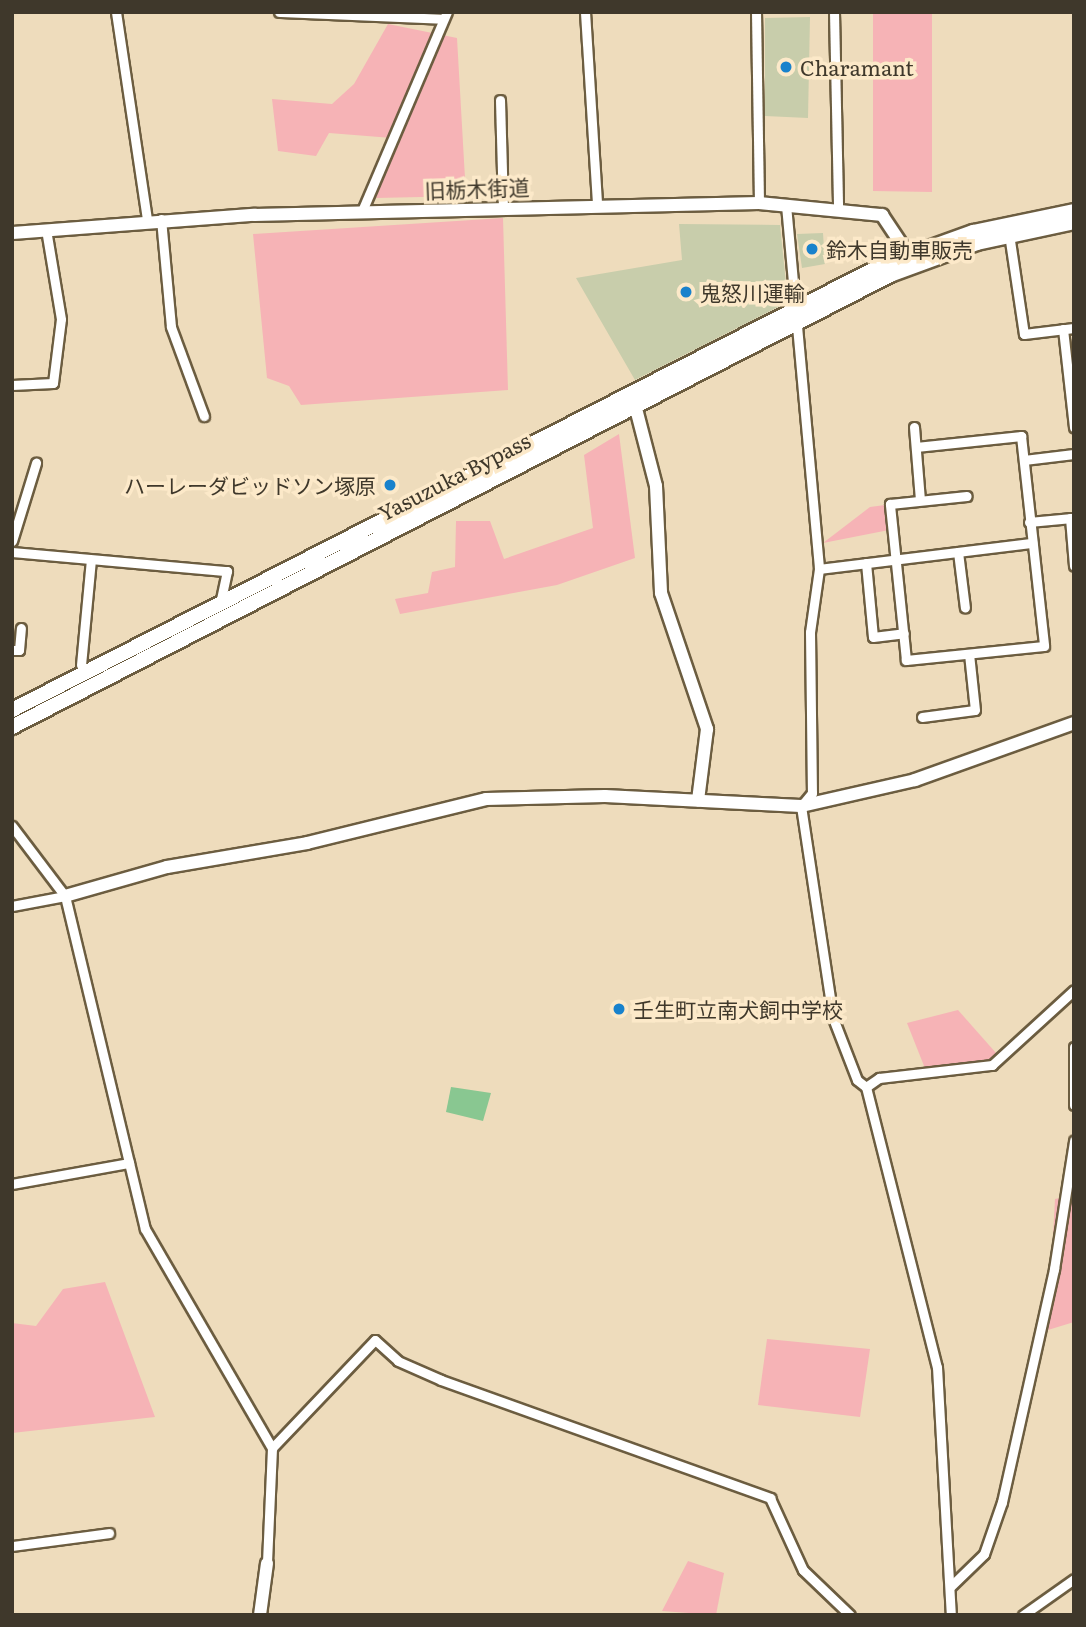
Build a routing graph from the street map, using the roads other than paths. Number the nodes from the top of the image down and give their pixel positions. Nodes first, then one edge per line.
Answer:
1 (116, 12) edge
2 (279, 12) edge
3 (585, 12) edge
4 (756, 12) edge
5 (834, 12) edge
6 (445, 16) edge
7 (500, 100) dead end
8 (597, 203) junction
9 (759, 203) junction
10 (786, 205) junction
11 (503, 206) junction
12 (838, 208) junction
13 (362, 211) junction
14 (1074, 211) edge
15 (147, 219) junction
16 (162, 219) junction
17 (1074, 222) edge
18 (46, 229) junction
19 (12, 233) edge
20 (1009, 234) junction
21 (912, 258) junction
22 (796, 315) junction
23 (1074, 328) edge
24 (1063, 329) junction
25 (12, 385) edge
26 (634, 400) junction
27 (204, 416) dead end
28 (914, 427) dead end
29 (1074, 427) edge
30 (916, 447) junction
31 (1074, 454) edge
32 (1024, 460) junction
33 (36, 463) dead end
34 (967, 496) dead end
35 (920, 500) junction
36 (1072, 518) edge
37 (1029, 522) junction
38 (12, 541) edge
39 (1032, 543) junction
40 (12, 552) edge
41 (958, 552) junction
42 (897, 559) junction
43 (91, 560) junction
44 (866, 563) junction
45 (1074, 565) edge
46 (819, 569) junction
47 (220, 606) junction
48 (965, 608) dead end
49 (21, 628) dead end
50 (904, 633) junction
51 (12, 650) edge
52 (969, 653) junction
53 (81, 665) dead end
54 (12, 710) edge
55 (922, 717) dead end
56 (1074, 723) edge
57 (12, 727) edge
58 (698, 800) junction
59 (801, 806) junction
60 (12, 826) edge
61 (65, 896) junction
62 (12, 906) edge
63 (1074, 990) edge
64 (1074, 1047) edge
65 (866, 1087) junction
66 (1074, 1105) edge
67 (1074, 1141) edge
68 (129, 1163) junction
69 (12, 1184) edge
70 (272, 1448) junction
71 (109, 1534) dead end
72 (12, 1546) edge
73 (267, 1563) joint
74 (1074, 1579) edge
75 (951, 1586) junction
76 (260, 1615) edge
77 (850, 1615) edge
78 (951, 1615) edge
79 (1023, 1615) edge

1 - 15 street
2 - 6 street
3 - 8 street
4 - 9 street
5 - 12 street
6 - 13 street
7 - 11 street
8 - 9 street, 旧栃木街道
8 - 11 street, 旧栃木街道
9 - 10 street, 旧栃木街道
10 - 12 street, 旧栃木街道
10 - 22 street
11 - 13 street, 旧栃木街道
12 - 21 street, 旧栃木街道
13 - 16 street, 旧栃木街道
14 - 21 main road
15 - 16 street, 旧栃木街道
15 - 18 street, 旧栃木街道
16 - 27 street
17 - 20 main road
18 - 19 street, 旧栃木街道
18 - 25 street
20 - 21 main road
20 - 24 street
21 - 22 main road, Yasuzuka Bypass
22 - 26 main road, Yasuzuka Bypass
22 - 46 street
23 - 24 street
24 - 29 street
26 - 47 main road, Yasuzuka Bypass
26 - 57 main road, Yasuzuka Bypass
26 - 58 street
28 - 30 street
30 - 32 street
30 - 35 street
31 - 32 street
32 - 37 street
33 - 38 street
34 - 35 street
35 - 42 street
36 - 37 street
36 - 45 street
37 - 39 street
39 - 41 street
39 - 52 street
40 - 43 street
41 - 42 street
41 - 48 street
42 - 44 street
42 - 50 street
43 - 47 street
43 - 53 street
44 - 46 street
44 - 50 street
46 - 59 street
47 - 54 main road, Yasuzuka Bypass
49 - 51 street
50 - 52 street
52 - 55 street
56 - 59 street
58 - 59 street
58 - 61 street
59 - 65 street
60 - 61 street
61 - 62 street
61 - 68 street
63 - 65 street
64 - 66 street
65 - 75 street
67 - 75 street
68 - 69 street
68 - 70 street
70 - 73 street
70 - 77 street
71 - 72 street
73 - 76 street
74 - 79 street
75 - 78 street

